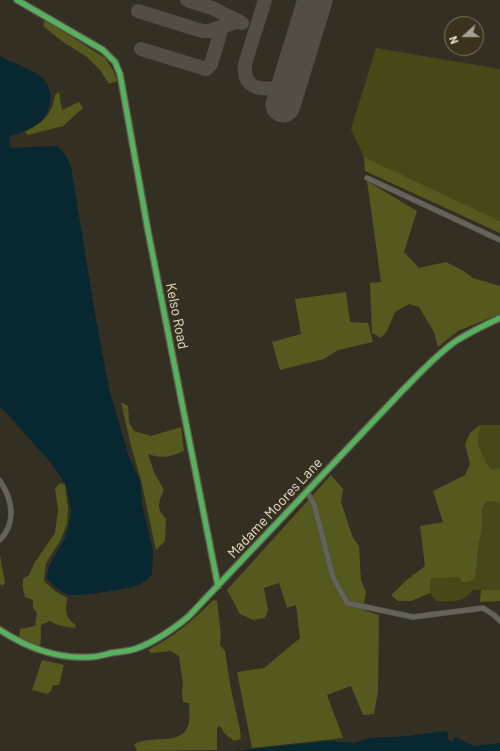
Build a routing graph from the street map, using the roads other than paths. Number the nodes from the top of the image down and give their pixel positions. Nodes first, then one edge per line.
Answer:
1 (17, 0) edge
2 (367, 178) dead end
3 (500, 240) edge
4 (500, 318) edge
5 (0, 481) edge
6 (307, 492) junction
7 (0, 540) edge
8 (218, 586) junction
9 (500, 621) edge
10 (0, 630) edge

1 - 8 street, Kelso Road
2 - 3 street
4 - 6 street, Madame Moores Lane
5 - 7 street
6 - 8 street, Madame Moores Lane
6 - 9 street
8 - 10 street, Madame Moores Lane

